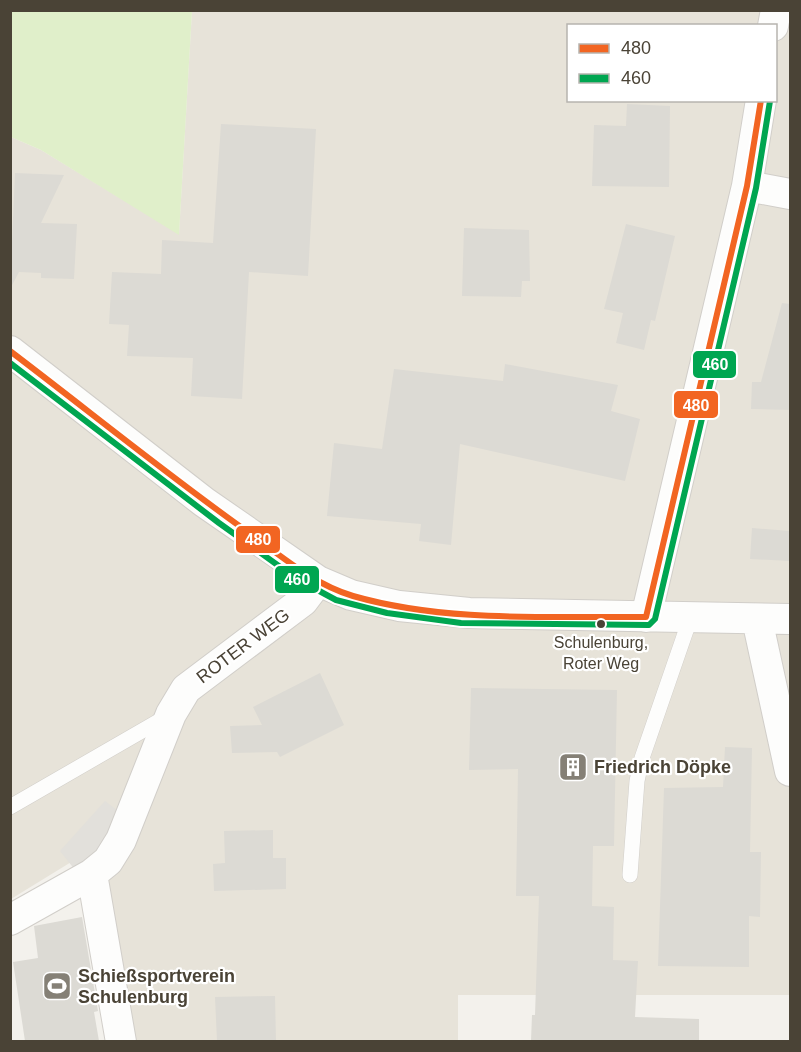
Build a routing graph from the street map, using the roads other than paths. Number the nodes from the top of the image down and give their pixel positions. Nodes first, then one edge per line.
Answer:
1 (761, 102) edge
2 (747, 186) junction
3 (790, 194) edge
4 (10, 351) edge
5 (318, 581) junction
6 (646, 617) junction
7 (690, 619) junction
8 (790, 619) edge
9 (757, 620) junction
10 (171, 714) junction
11 (790, 771) edge
12 (10, 807) edge
13 (92, 874) junction
14 (630, 875) dead end
15 (10, 920) edge
16 (121, 1041) edge

1 - 2 street
2 - 3 street
2 - 6 street
4 - 5 street
5 - 6 street
5 - 10 street, ROTER WEG
6 - 7 street
7 - 9 street
7 - 14 lane
8 - 9 street
9 - 11 street
10 - 12 lane, ROTER WEG
10 - 13 street, ROTER WEG
13 - 15 street, ROTER WEG
13 - 16 street

